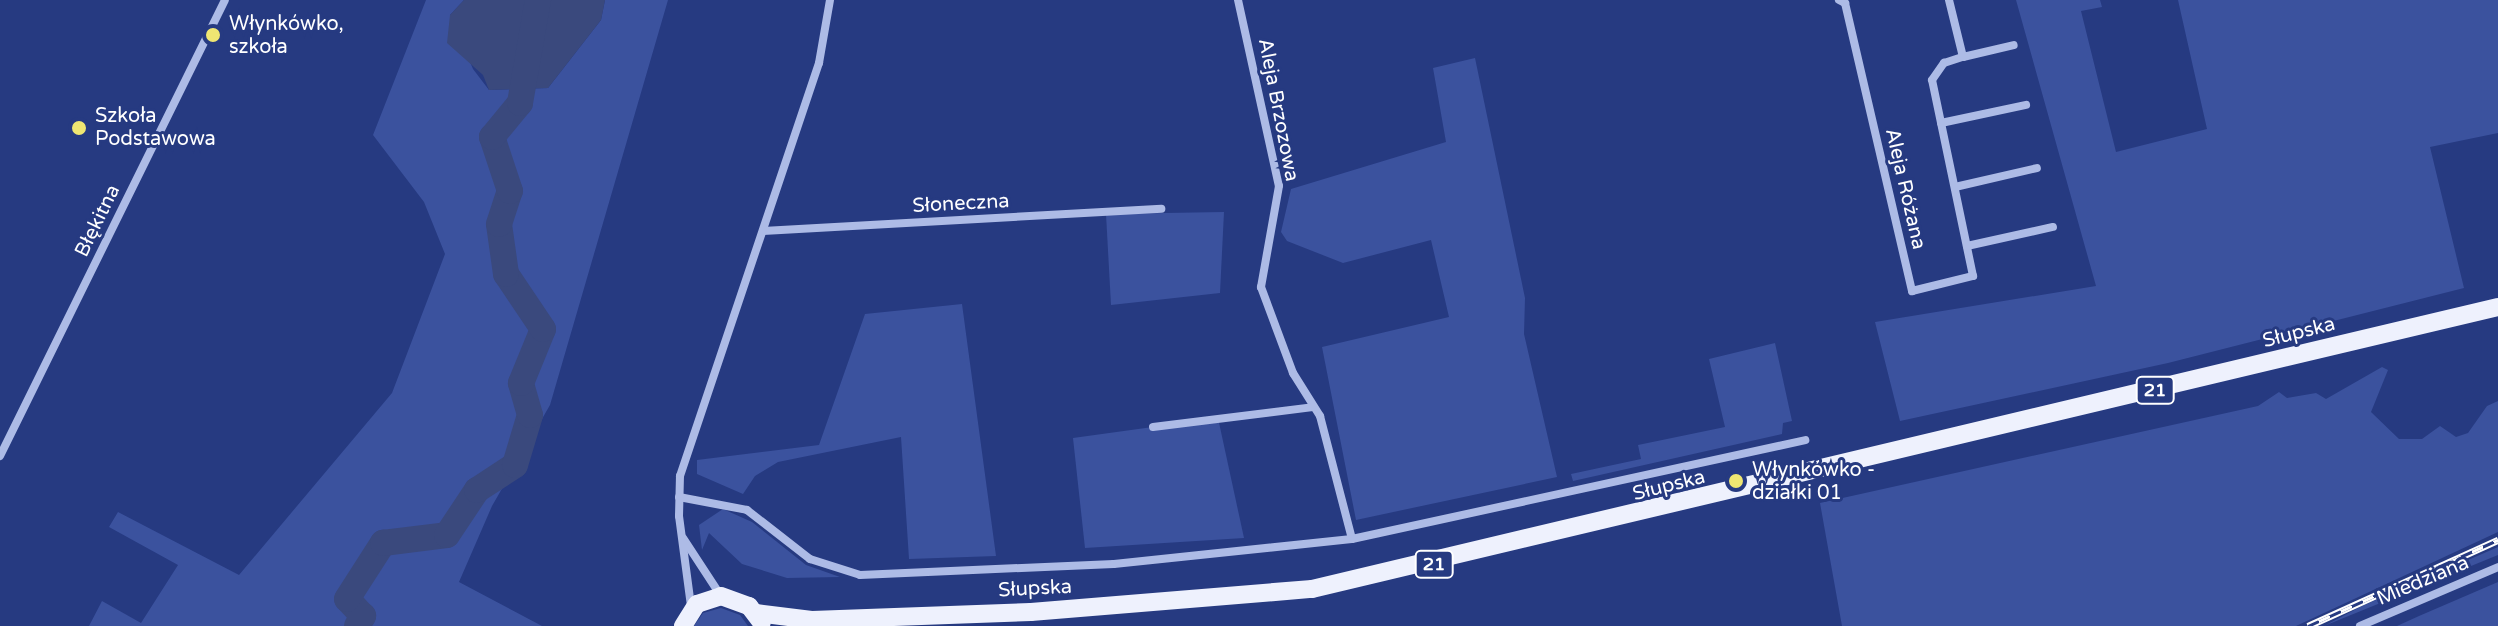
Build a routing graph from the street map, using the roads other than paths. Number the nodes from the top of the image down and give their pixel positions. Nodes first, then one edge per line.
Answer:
1 (225, 0) edge
2 (830, 0) edge
3 (1238, 0) edge
4 (1949, 0) edge
5 (1845, 1) edge
6 (2014, 45) dead end
7 (1963, 57) junction
8 (2026, 105) dead end
9 (1941, 123) junction
10 (2037, 168) dead end
11 (1955, 187) junction
12 (1161, 209) dead end
13 (2053, 227) dead end
14 (763, 231) junction
15 (1967, 246) junction
16 (2498, 307) edge
17 (1313, 407) junction
18 (1153, 427) dead end
19 (1805, 440) dead end
20 (0, 456) edge
21 (679, 497) junction
22 (680, 534) junction
23 (1352, 539) junction
24 (2498, 567) edge
25 (721, 596) junction
26 (687, 618) edge
27 (759, 619) edge
28 (857, 619) junction
29 (826, 626) edge
30 (2360, 626) edge

1 - 20 street, Błękitna
2 - 14 street
3 - 17 street, Aleja Brzozowa
4 - 7 street
5 - 15 street, Aleja Różana
6 - 7 street, Aleja Różana
7 - 9 street, Aleja Różana
8 - 9 street
9 - 11 street, Aleja Różana
10 - 11 street
11 - 15 street, Aleja Różana
12 - 14 street, Słoneczna
13 - 15 street
14 - 21 street
16 - 28 main road, Słupska / 21
17 - 18 street
17 - 23 street, Aleja Brzozowa
19 - 23 street
21 - 22 street
21 - 23 street
22 - 25 street
22 - 26 street
24 - 30 street, Miedziana
25 - 26 main road
25 - 27 main road, 21
27 - 28 main road, Słupska / 21
28 - 29 main road, Słupska / 21

